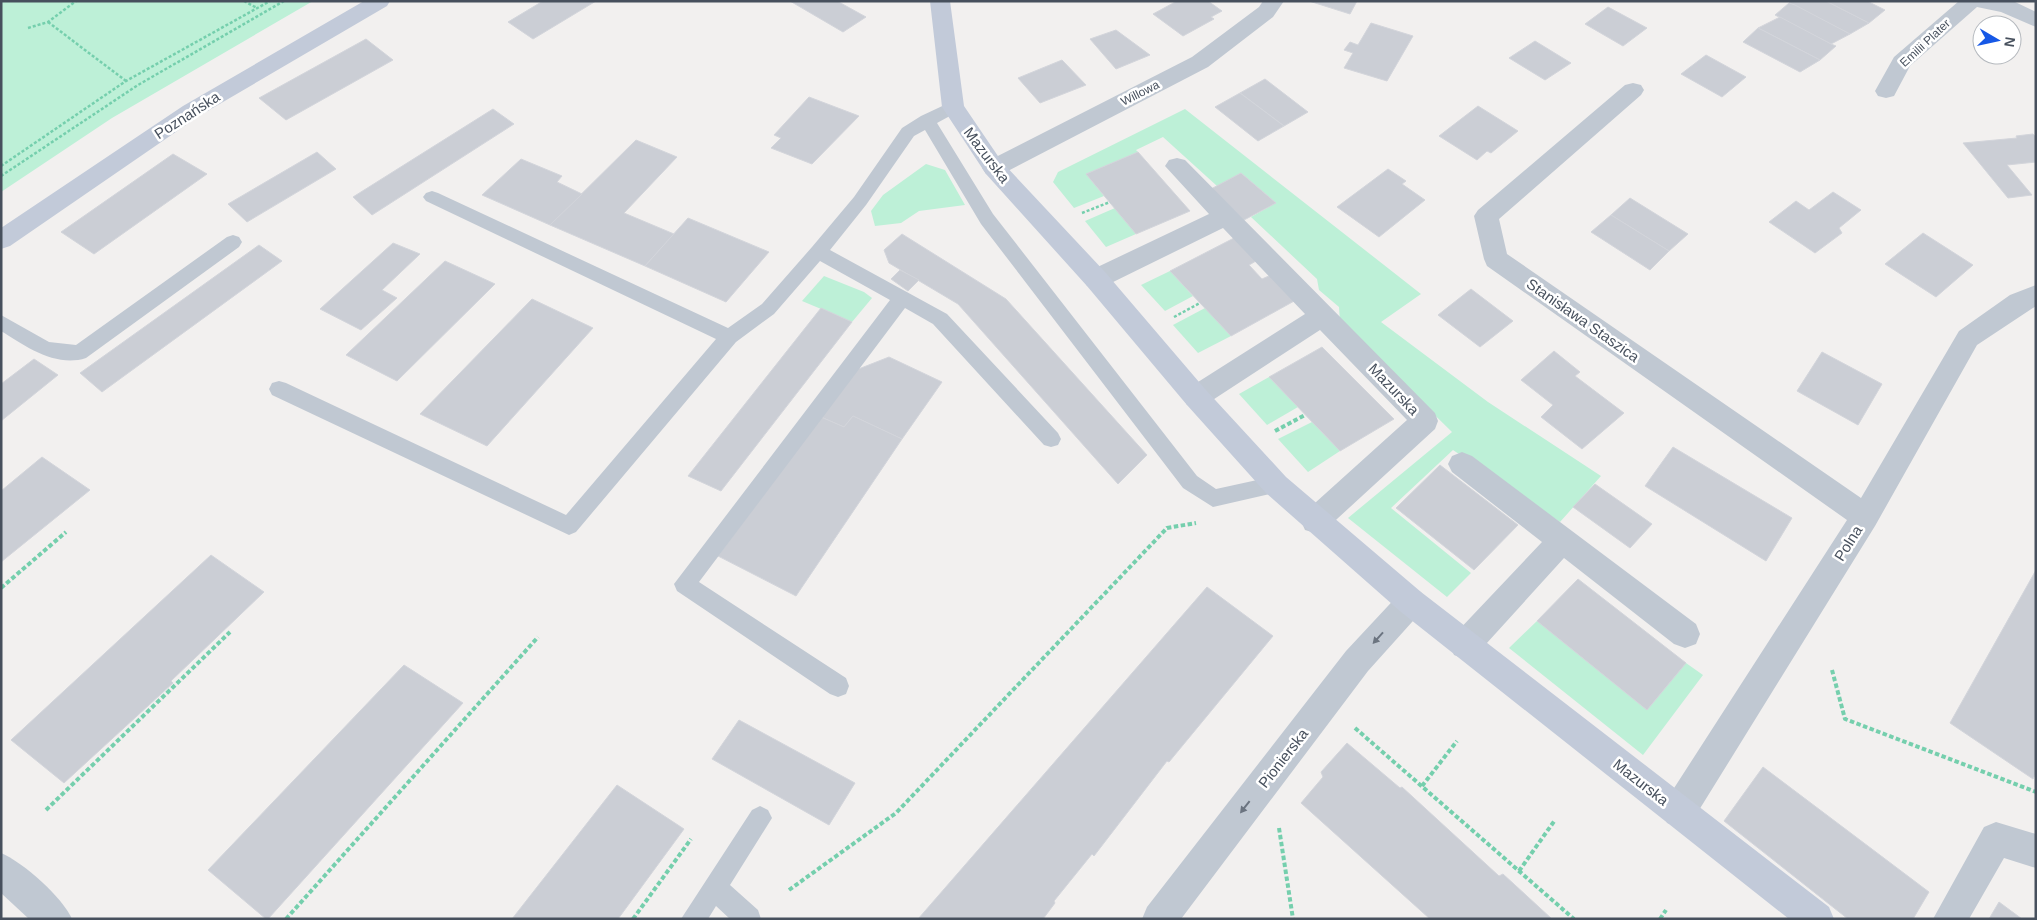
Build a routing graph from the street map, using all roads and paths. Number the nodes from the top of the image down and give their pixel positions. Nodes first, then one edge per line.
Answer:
1 (76, 1) edge
2 (244, 1) edge
3 (270, 1) edge
4 (284, 1) edge
5 (380, 1) edge
6 (940, 1) edge
7 (1274, 1) edge
8 (1972, 1) edge
9 (1978, 1) edge
10 (258, 8) junction
11 (2036, 20) edge
12 (48, 22) junction
13 (28, 28) dead end
14 (126, 81) junction
15 (1633, 90) dead end
16 (1886, 91) dead end
17 (953, 107) junction
18 (927, 120) junction
19 (1, 166) edge
20 (1177, 166) dead end
21 (994, 168) junction
22 (1, 176) edge
23 (432, 197) dead end
24 (1110, 202) dead end
25 (1227, 216) junction
26 (1073, 217) dead end
27 (1, 240) edge
28 (233, 242) dead end
29 (818, 252) junction
30 (1096, 279) junction
31 (2036, 295) edge
32 (902, 298) junction
33 (1200, 303) dead end
34 (1323, 315) junction
35 (1171, 319) dead end
36 (1, 322) edge
37 (729, 337) junction
38 (278, 389) dead end
39 (1196, 397) junction
40 (1305, 415) dead end
41 (1272, 432) dead end
42 (1051, 439) dead end
43 (1462, 464) dead end
44 (1276, 485) junction
45 (1865, 517) junction
46 (1315, 521) junction
47 (1203, 522) dead end
48 (66, 532) dead end
49 (1563, 539) junction
50 (1, 588) edge
51 (1411, 602) junction
52 (230, 632) dead end
53 (1685, 634) dead end
54 (538, 637) dead end
55 (1466, 645) junction
56 (1832, 670) dead end
57 (838, 686) dead end
58 (1352, 725) dead end
59 (1457, 741) dead end
60 (1422, 786) junction
61 (2036, 792) edge
62 (46, 810) dead end
63 (1679, 811) junction
64 (760, 818) dead end
65 (1277, 819) dead end
66 (1555, 820) dead end
67 (691, 839) dead end
68 (2036, 852) edge
69 (1, 870) edge
70 (1519, 871) junction
71 (715, 888) junction
72 (788, 890) dead end
73 (1666, 910) dead end
74 (55, 919) edge
75 (286, 919) edge
76 (633, 919) edge
77 (693, 919) edge
78 (749, 919) edge
79 (1159, 919) edge
80 (1292, 919) edge
81 (1574, 919) edge
82 (1660, 919) edge
83 (1818, 919) edge
84 (1950, 919) edge

1 - 12 path
2 - 10 path
3 - 10 path
4 - 22 path
5 - 27 street, Poznańska
6 - 17 street, Mazurska
7 - 21 street, Willowa
8 - 16 street, Emilii Plater
9 - 11 street
10 - 14 path
12 - 13 path
12 - 14 path
14 - 19 path
15 - 45 street, Stanisława Staszica
17 - 18 lane
17 - 21 street, Mazurska
18 - 29 lane
18 - 44 lane
20 - 25 street, Mazurska
21 - 30 street, Mazurska
23 - 37 lane
24 - 26 path
25 - 30 street
25 - 34 street, Mazurska
28 - 36 lane
29 - 32 lane
29 - 37 lane
30 - 39 street, Mazurska
31 - 45 street, Polna
32 - 42 lane
32 - 57 lane
33 - 35 path
34 - 39 street
34 - 46 street, Mazurska
37 - 38 lane
39 - 44 street, Mazurska
40 - 41 path
43 - 49 street
44 - 46 street, Mazurska
45 - 63 street, Polna
46 - 51 street, Mazurska
47 - 72 path
48 - 50 path
49 - 53 street
49 - 55 street
51 - 55 street, Mazurska
51 -> 79 street, Pionierska
52 - 62 path
54 - 75 path
55 - 63 street, Mazurska
56 - 61 path
58 - 60 path
59 - 60 path
60 - 70 path
63 - 83 street, Mazurska
64 - 71 lane
65 - 80 path
66 - 70 path
67 - 76 path
68 - 84 street
69 - 74 street
70 - 81 path
71 - 77 lane
71 - 78 lane
73 - 82 path

